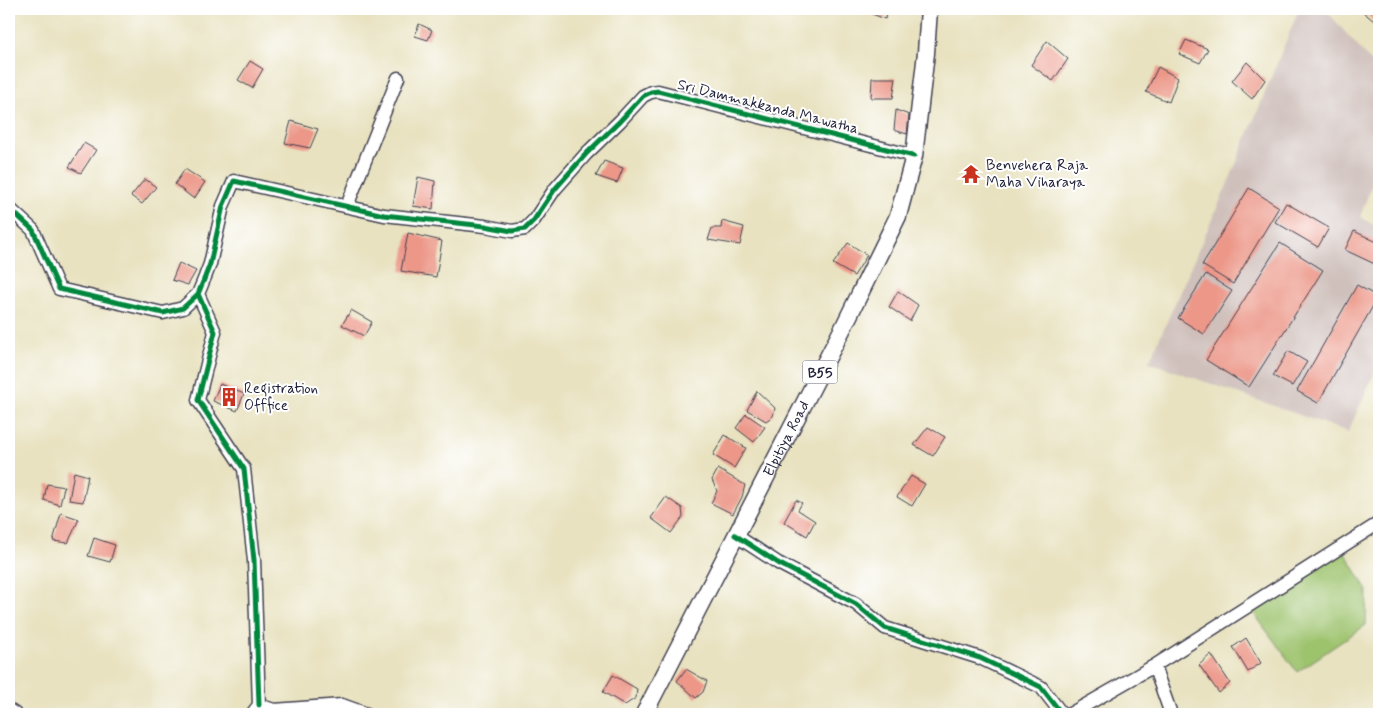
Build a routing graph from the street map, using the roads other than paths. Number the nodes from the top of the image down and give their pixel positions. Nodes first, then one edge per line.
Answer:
1 (929, 9) edge
2 (398, 78) dead end
3 (914, 156) junction
4 (347, 206) junction
5 (9, 208) edge
6 (198, 294) junction
7 (1379, 523) edge
8 (736, 536) junction
9 (1154, 666) junction
10 (256, 709) edge
11 (9, 710) edge
12 (15, 714) edge
13 (367, 714) edge
14 (644, 714) edge
15 (1062, 714) edge
16 (1070, 714) edge
17 (1171, 714) edge

1 - 3 main road, Elpitiya Road / B55
2 - 4 street
3 - 4 street, Sri Dammakkanda Mawatha
3 - 8 main road, Elpitiya Road / B55
4 - 6 street, Sri Dammakkanda Mawatha
5 - 6 street, Sri Dammakkanda Mawatha
6 - 10 street
7 - 9 street
8 - 14 main road, Elpitiya Road / B55
8 - 15 street
9 - 16 street
9 - 17 street
10 - 13 street
11 - 12 street

